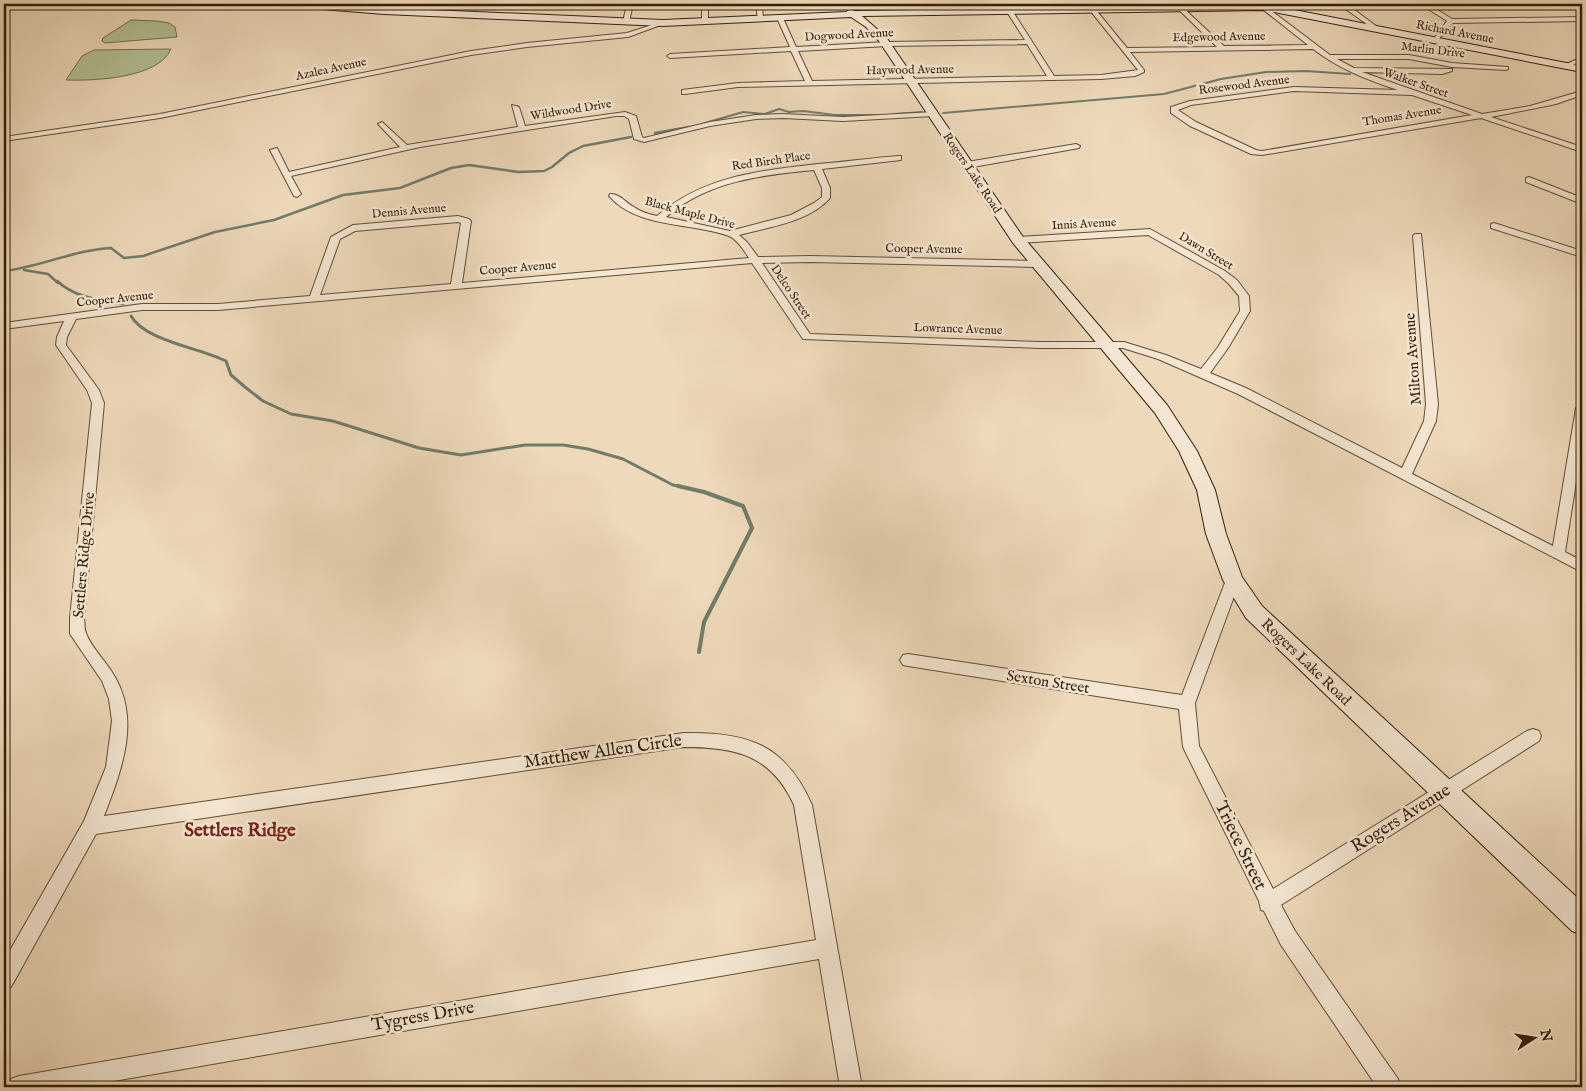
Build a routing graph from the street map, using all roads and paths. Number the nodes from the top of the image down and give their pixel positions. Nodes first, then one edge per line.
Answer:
1 (297, 4) edge
2 (630, 4) edge
3 (705, 4) edge
4 (759, 4) edge
5 (836, 4) edge
6 (1425, 4) edge
7 (1498, 4) edge
8 (1343, 5) edge
9 (1179, 6) edge
10 (1262, 6) edge
11 (1007, 7) edge
12 (1091, 7) edge
13 (924, 8) edge
14 (854, 14) junction
15 (780, 18) junction
16 (761, 19) junction
17 (1582, 19) edge
18 (705, 21) junction
19 (626, 22) junction
20 (1451, 22) junction
21 (663, 23) junction
22 (1378, 30) junction
23 (1435, 41) junction
24 (1029, 42) junction
25 (886, 44) junction
26 (1313, 47) junction
27 (1222, 48) junction
28 (794, 49) junction
29 (1125, 50) junction
30 (670, 56) dead end
31 (1328, 58) junction
32 (1582, 59) edge
33 (1452, 65) junction
34 (1565, 66) junction
35 (1506, 68) dead end
36 (1582, 69) edge
37 (1350, 70) junction
38 (1052, 78) junction
39 (912, 81) junction
40 (809, 83) junction
41 (685, 92) dead end
42 (1411, 93) junction
43 (1582, 93) edge
44 (515, 107) dead end
45 (934, 114) junction
46 (1481, 116) junction
47 (382, 124) dead end
48 (522, 128) junction
49 (4, 139) edge
50 (1076, 146) dead end
51 (405, 148) junction
52 (274, 150) dead end
53 (1582, 150) edge
54 (1254, 152) joint
55 (898, 158) dead end
56 (967, 165) junction
57 (817, 167) junction
58 (286, 175) junction
59 (1529, 180) dead end
60 (298, 194) dead end
61 (613, 196) dead end
62 (1582, 201) edge
63 (658, 219) junction
64 (1494, 226) dead end
65 (1150, 232) joint
66 (730, 234) junction
67 (1418, 236) dead end
68 (1018, 240) junction
69 (1582, 254) edge
70 (755, 260) junction
71 (1036, 264) junction
72 (456, 286) junction
73 (314, 298) junction
74 (72, 316) junction
75 (4, 326) edge
76 (807, 337) joint
77 (1108, 345) junction
78 (1204, 374) junction
79 (1582, 408) edge
80 (1405, 475) junction
81 (1558, 554) junction
82 (1582, 567) edge
83 (1233, 580) junction
84 (908, 660) dead end
85 (1187, 703) junction
86 (1533, 736) dead end
87 (1443, 792) junction
88 (91, 826) junction
89 (1268, 903) junction
90 (1582, 921) edge
91 (827, 948) junction
92 (4, 980) edge
93 (19, 1087) edge
94 (851, 1087) edge
95 (1390, 1087) edge

1 - 19 street, Richard Avenue
2 - 19 street
3 - 18 street
4 - 16 street
5 - 14 street, Rogers Lake Road
6 - 7 street
6 - 8 street
6 - 20 street
8 - 10 street
8 - 22 street
9 - 10 street, Richard Avenue
9 - 12 street, Richard Avenue
9 - 27 street
10 - 22 street, Richard Avenue
10 - 26 street, Walker Street
11 - 12 street, Richard Avenue
11 - 13 street, Richard Avenue
11 - 24 street
12 - 29 street
13 - 14 street, Richard Avenue
14 - 15 street, Richard Avenue
14 - 25 street, Rogers Lake Road
15 - 16 street, Richard Avenue
15 - 28 street
16 - 18 street, Richard Avenue
17 - 20 street
18 - 21 street, Richard Avenue
19 - 21 street, Richard Avenue
20 - 23 street
21 - 49 street, Azalea Avenue
22 - 23 street, Richard Avenue
23 - 34 street, Richard Avenue
24 - 25 street, Dogwood Avenue
24 - 38 street
25 - 28 street, Dogwood Avenue
25 - 39 street, Rogers Lake Road
26 - 27 street, Edgewood Avenue
26 - 31 street, Walker Street
27 - 29 street, Edgewood Avenue
28 - 30 street, Dogwood Avenue
28 - 40 street
29 - 38 street, Haywood Avenue
31 - 33 street, Marlin Drive
31 - 37 street, Walker Street
32 - 34 street
33 - 35 street, Marlin Drive
33 - 37 street
34 - 36 street, Richard Avenue
37 - 42 street, Walker Street
38 - 39 street, Haywood Avenue
39 - 40 street, Haywood Avenue
39 - 45 street, Rogers Lake Road
40 - 41 street, Haywood Avenue
42 - 46 street, Walker Street
42 - 54 street, Rosewood Avenue
43 - 46 street, Thomas Avenue
44 - 48 street
45 - 48 street, Wildwood Drive
45 - 56 street, Rogers Lake Road
46 - 53 street, Walker Street
46 - 54 street, Thomas Avenue
47 - 51 street
48 - 51 street, Wildwood Drive
50 - 56 street
51 - 58 street, Wildwood Drive
52 - 58 street
55 - 57 street, Red Birch Place
56 - 68 street, Rogers Lake Road
57 - 63 street, Red Birch Place
57 - 66 street
58 - 60 street
59 - 62 street
61 - 63 street, Black Maple Drive
63 - 66 street, Black Maple Drive
64 - 69 street
65 - 68 street, Innis Avenue
65 - 78 street, Dawn Street
66 - 70 street, Black Maple Drive
67 - 80 street, Milton Avenue
68 - 71 street, Rogers Lake Road
70 - 71 street, Cooper Avenue
70 - 72 street, Cooper Avenue
70 - 76 street, Delco Street
71 - 77 street, Rogers Lake Road
72 - 73 street, Cooper Avenue
72 - 73 street, Dennis Avenue
73 - 74 street, Cooper Avenue
74 - 75 street, Cooper Avenue
74 - 88 street, Settlers Ridge Drive
76 - 77 street, Lowrance Avenue
77 - 78 street
77 - 83 street, Rogers Lake Road
78 - 80 street
79 - 81 street
80 - 81 street
81 - 82 street
83 - 85 street, Triece Street
83 - 87 street, Rogers Lake Road
84 - 85 street, Sexton Street
85 - 89 street, Triece Street
86 - 87 street, Rogers Avenue
87 - 89 street, Rogers Avenue
87 - 90 street, Rogers Lake Road
88 - 91 street, Matthew Allen Circle
88 - 92 street, Settlers Ridge Drive
89 - 95 street, Triece Street
91 - 93 street, Tygress Drive
91 - 94 street, Matthew Allen Circle

